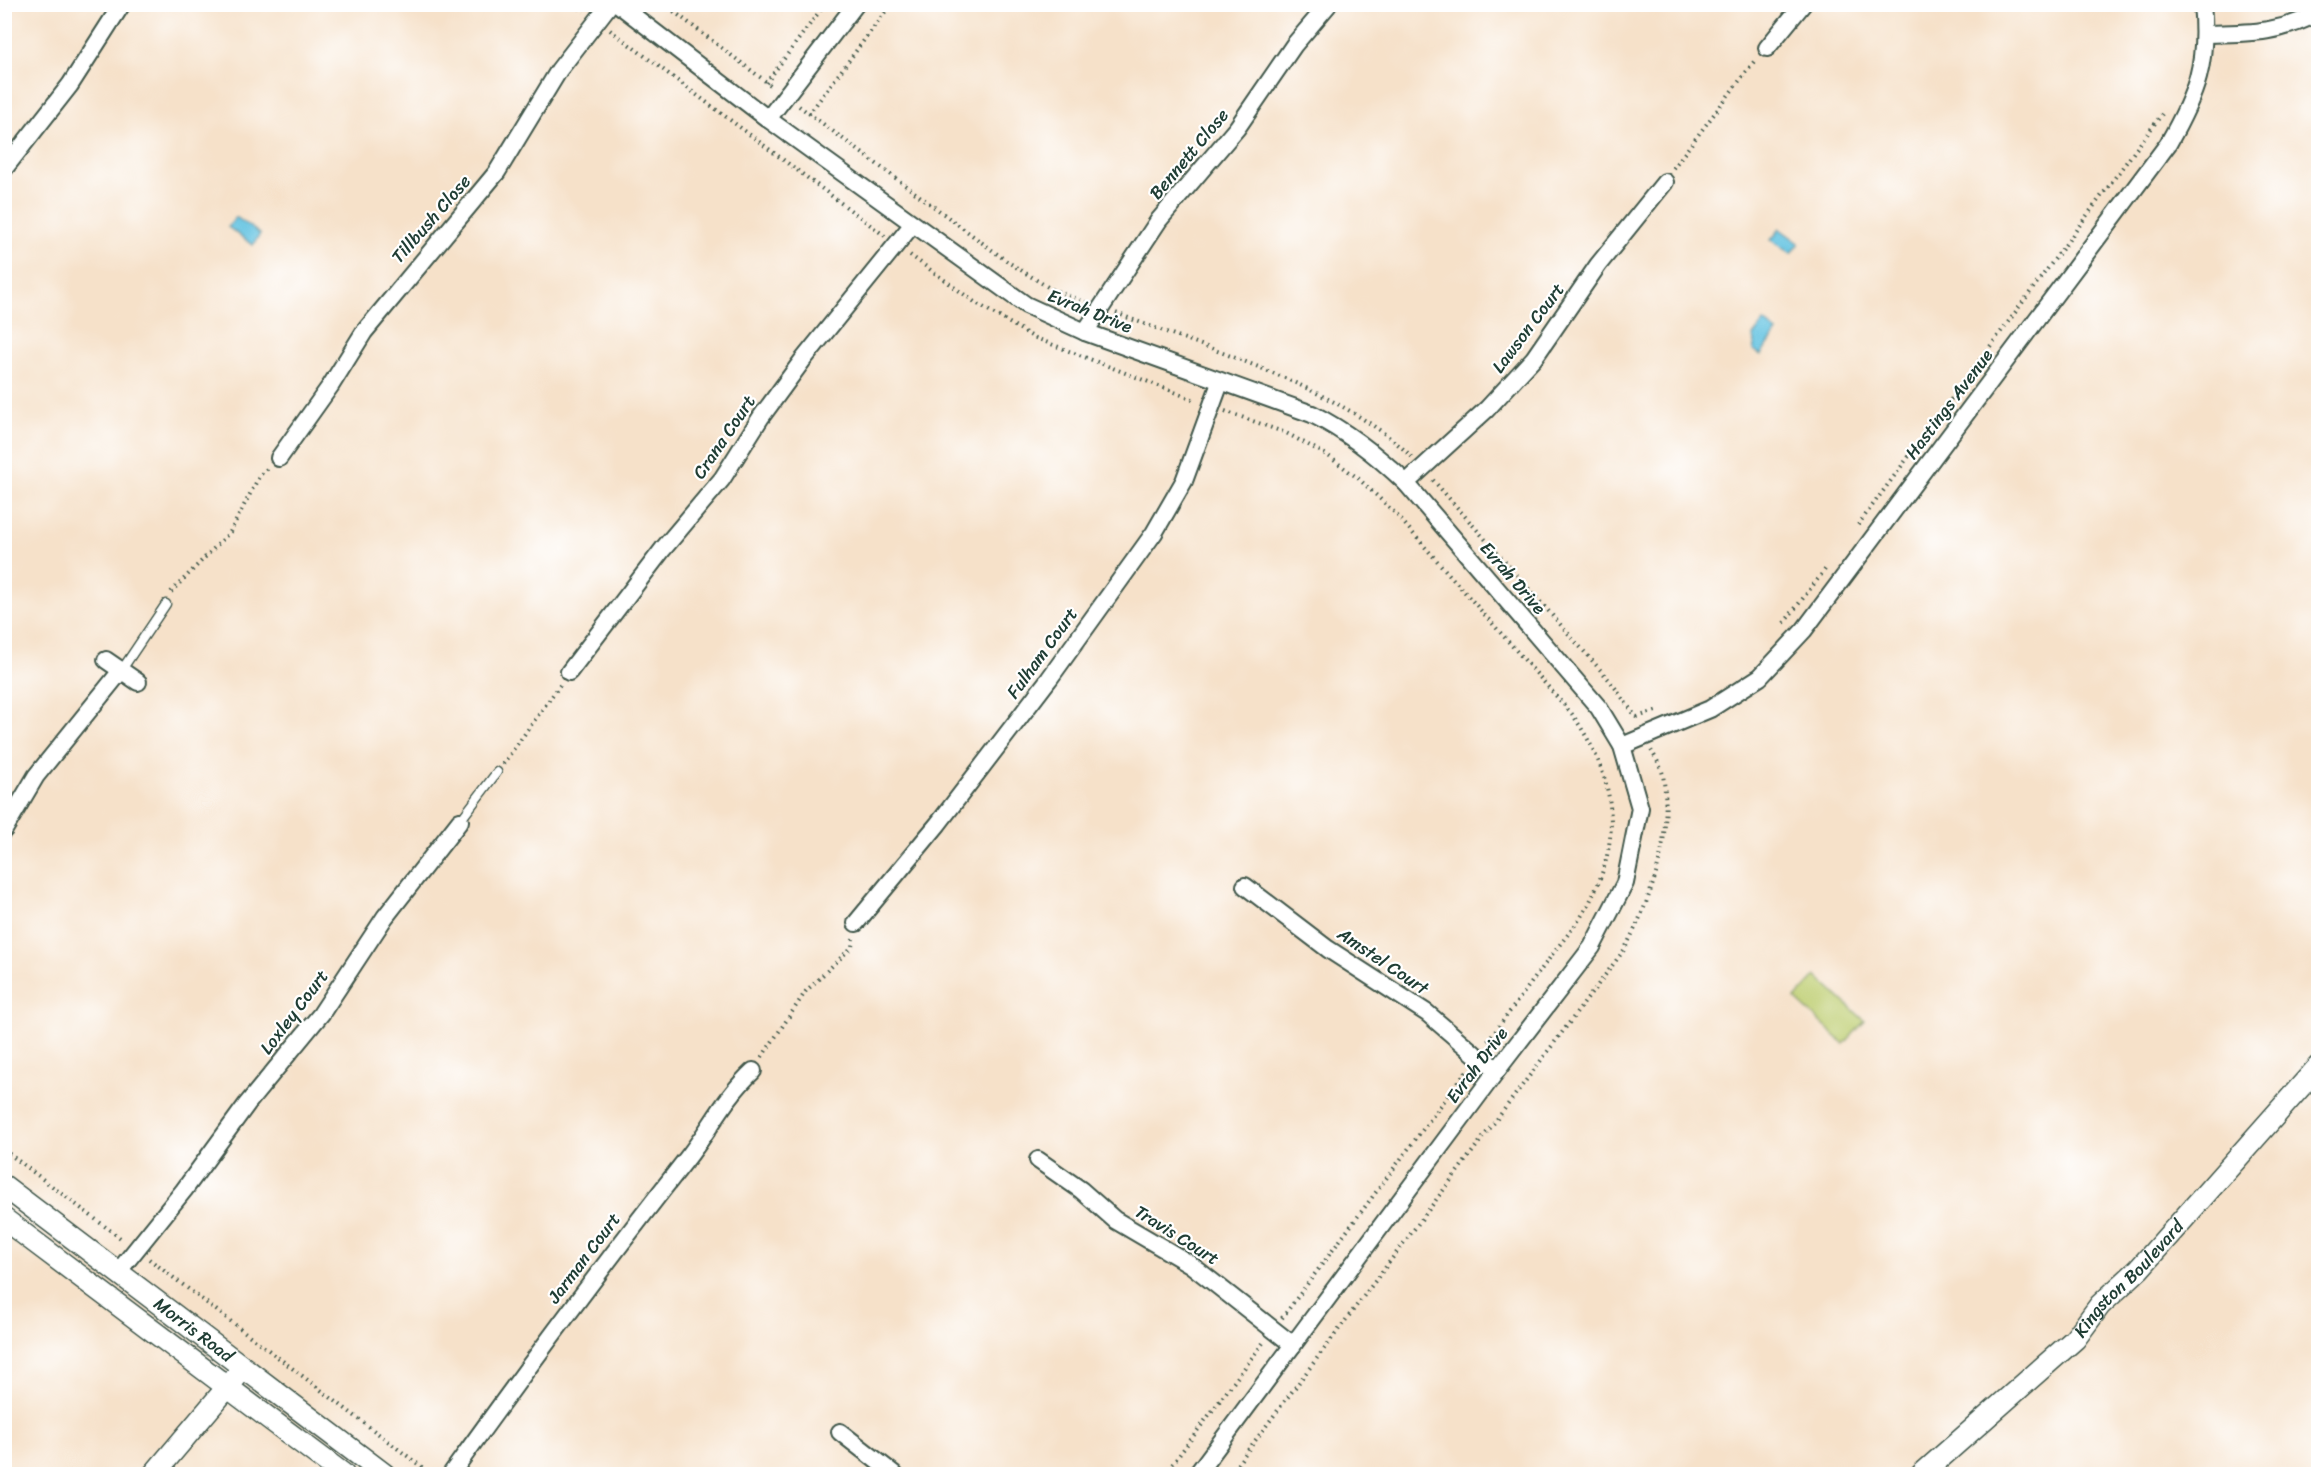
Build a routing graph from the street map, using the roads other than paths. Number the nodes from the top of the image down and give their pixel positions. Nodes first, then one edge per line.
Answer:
1 (122, 4) edge
2 (610, 4) edge
3 (618, 4) edge
4 (856, 4) edge
5 (1803, 4) edge
6 (2202, 4) edge
7 (1328, 5) edge
8 (2319, 13) edge
9 (2205, 34) junction
10 (1767, 48) road end
11 (768, 119) junction
12 (4, 169) edge
13 (1665, 182) road end
14 (912, 225) junction
15 (1085, 332) junction
16 (1220, 382) junction
17 (279, 458) road end
18 (1406, 483) junction
19 (166, 604) road end
20 (106, 660) dead end
21 (120, 672) junction
22 (569, 672) road end
23 (138, 682) dead end
24 (1622, 746) junction
25 (497, 771) road end
26 (460, 820) joint
27 (4, 830) edge
28 (1245, 886) dead end
29 (856, 923) road end
30 (2319, 1067) edge
31 (1498, 1069) junction
32 (753, 1071) road end
33 (1038, 1160) dead end
34 (4, 1186) edge
35 (4, 1219) edge
36 (118, 1272) junction
37 (154, 1299) junction
38 (139, 1320) junction
39 (1293, 1345) junction
40 (244, 1367) junction
41 (229, 1388) junction
42 (840, 1432) dead end
43 (154, 1474) edge
44 (343, 1474) edge
45 (384, 1474) edge
46 (452, 1474) edge
47 (894, 1474) edge
48 (1197, 1474) edge
49 (1923, 1474) edge

1 - 12 street
2 - 17 street, Tillbush Close
3 - 11 street, Evrah Drive
4 - 11 street
5 - 10 street
6 - 9 street, Hastings Avenue
7 - 15 street, Bennett Close
8 - 9 street
9 - 24 street, Hastings Avenue
11 - 14 street, Evrah Drive
13 - 18 street, Lawson Court
14 - 15 street, Evrah Drive
14 - 22 street, Crana Court
15 - 16 street, Evrah Drive
16 - 18 street, Evrah Drive
16 - 29 street, Fulham Court
18 - 24 street, Evrah Drive
19 - 21 lane
20 - 21 street
21 - 23 street
21 - 27 street
24 - 31 street, Evrah Drive
25 - 26 lane, Loxley Court
26 - 36 street, Loxley Court
28 - 31 street, Amstel Court
30 - 49 street, Kingston Boulevard
31 - 39 street, Evrah Drive
32 - 46 street, Jarman Court
33 - 39 street, Travis Court
34 - 36 street, Morris Road
35 - 38 street, Morris Road
36 - 37 street, Morris Road
37 - 38 street
37 - 40 street, Morris Road
38 - 41 street, Morris Road
39 - 48 street, Evrah Drive
40 - 41 street
40 - 45 street, Morris Road
41 - 43 street
41 - 44 street, Morris Road
42 - 47 street

